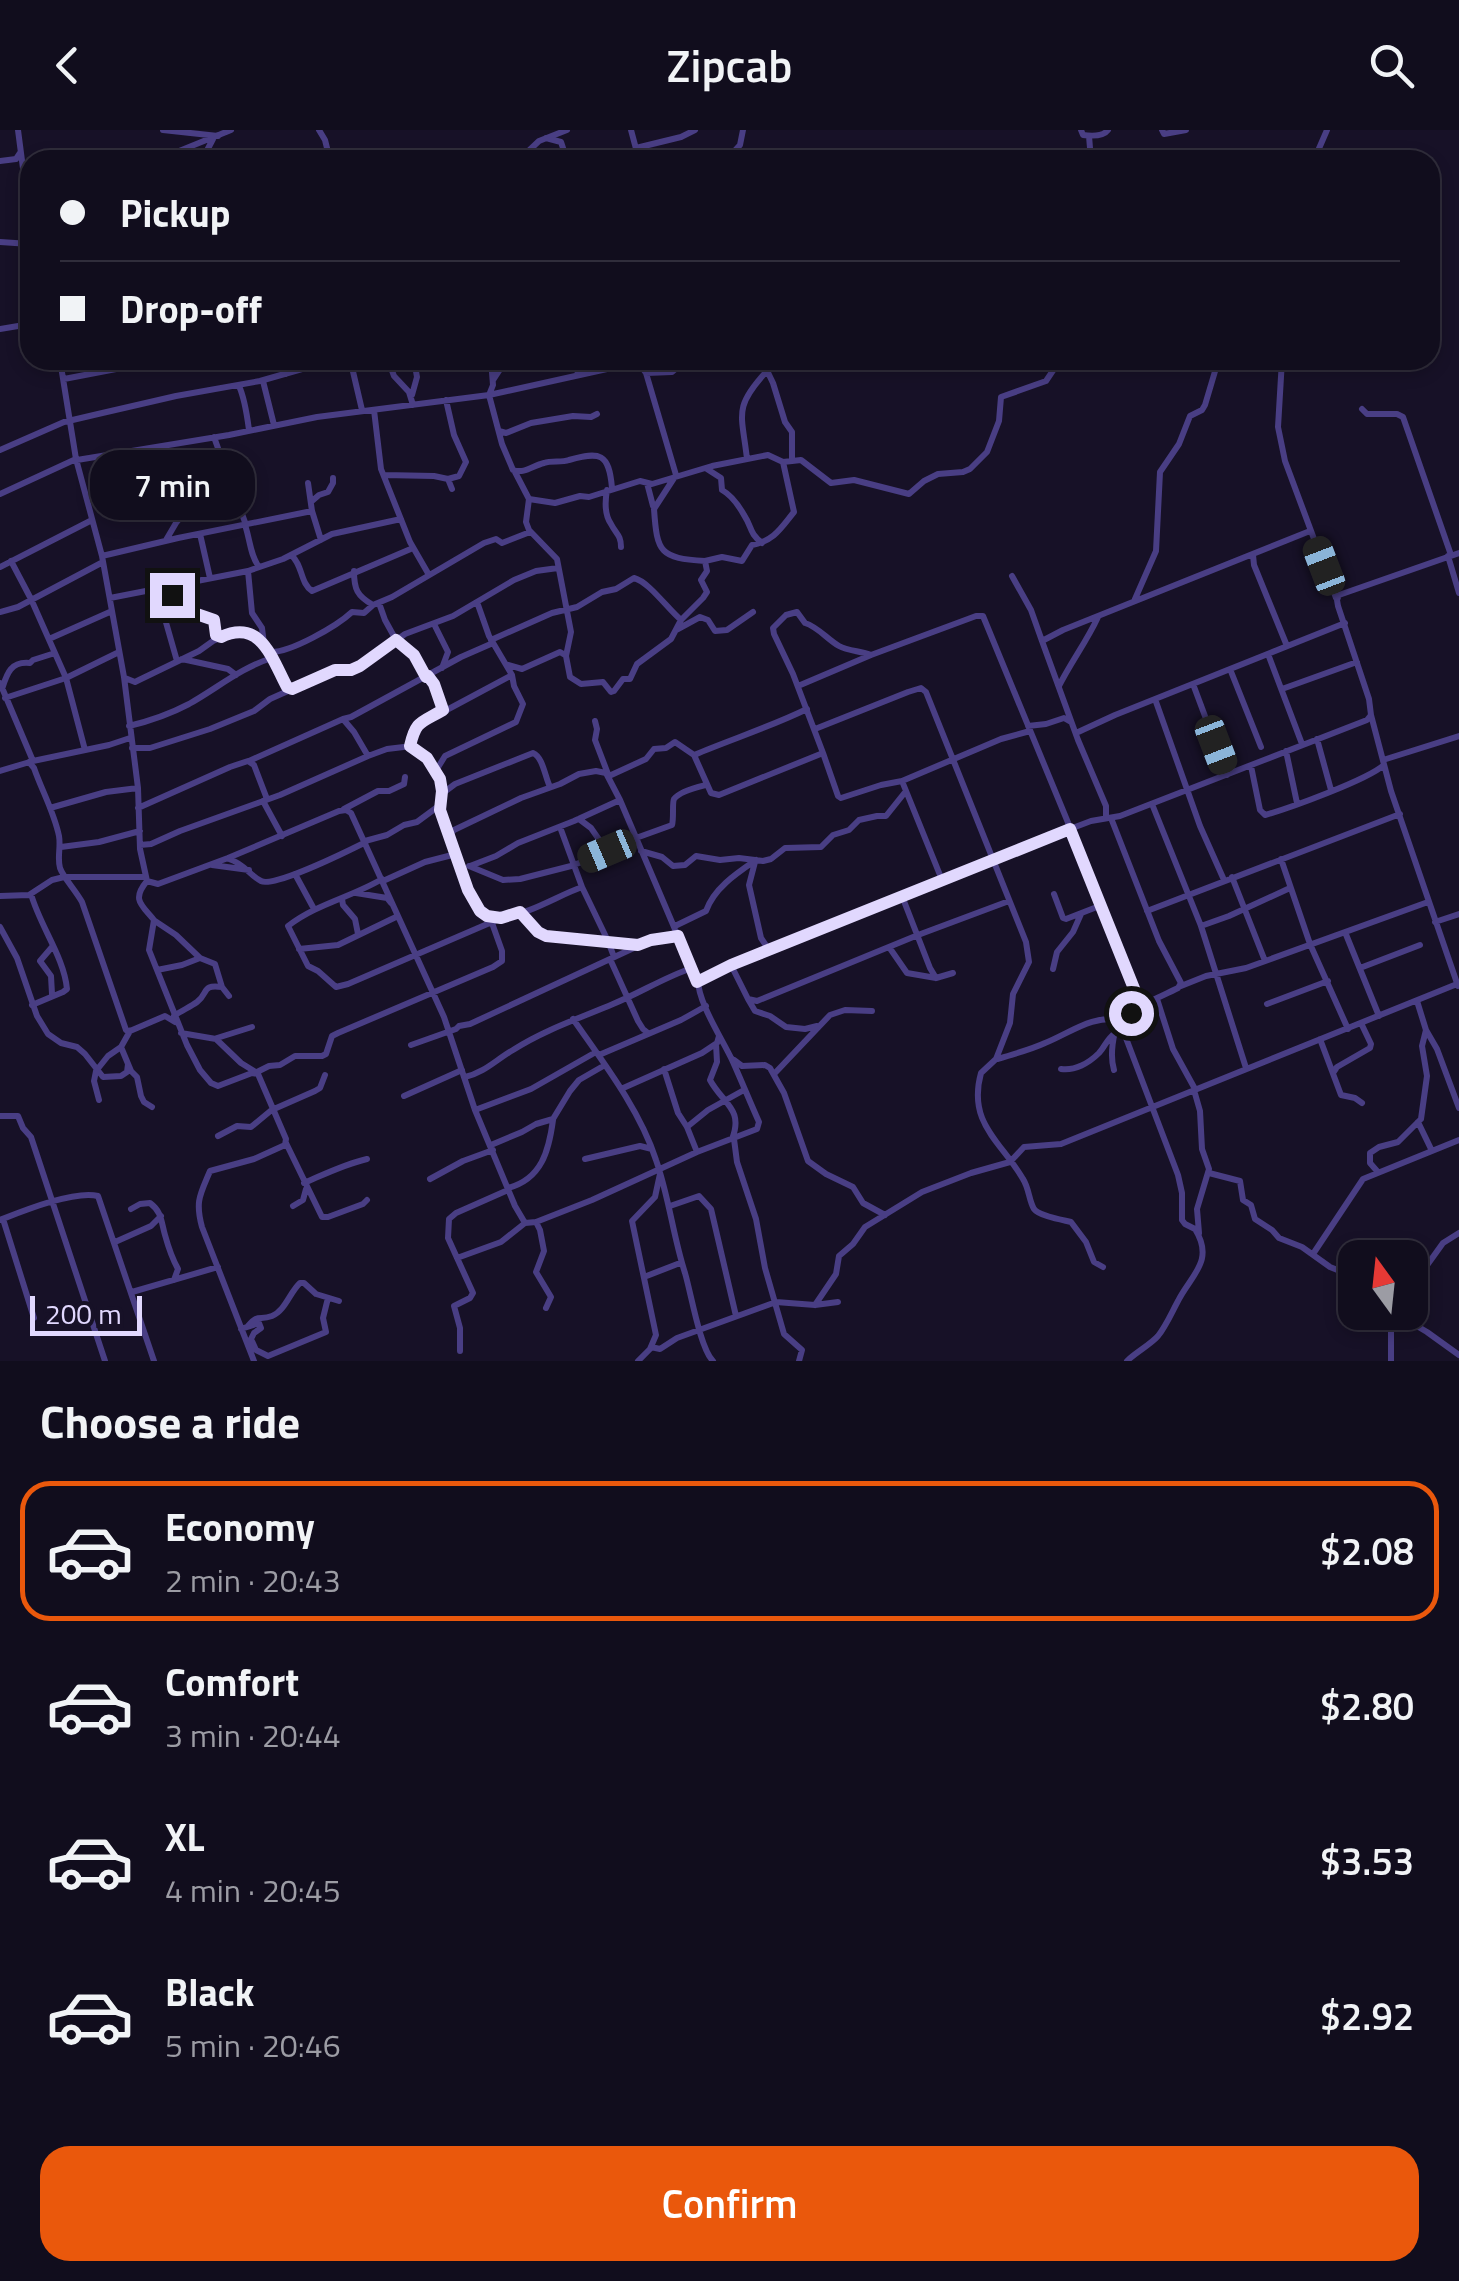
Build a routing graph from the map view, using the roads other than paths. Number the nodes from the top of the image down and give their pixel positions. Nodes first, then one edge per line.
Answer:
1 (18, 130) edge
2 (163, 130) edge
3 (231, 130) edge
4 (532, 130) edge
5 (567, 130) edge
6 (631, 130) edge
7 (695, 130) edge
8 (1080, 130) edge
9 (1108, 130) edge
10 (1162, 130) edge
11 (1186, 130) edge
12 (1088, 136) junction
13 (217, 138) junction
14 (542, 140) junction
15 (21, 148) edge
16 (636, 148) joint
17 (20, 150) edge
18 (184, 150) edge
19 (209, 150) edge
20 (530, 150) edge
21 (564, 150) edge
22 (1090, 150) edge
23 (0, 161) edge
24 (62, 370) edge
25 (107, 370) edge
26 (285, 370) edge
27 (299, 370) edge
28 (352, 370) edge
29 (392, 370) edge
30 (416, 370) edge
31 (490, 370) edge
32 (500, 370) edge
33 (577, 370) edge
34 (595, 370) edge
35 (674, 370) edge
36 (1054, 370) edge
37 (1215, 370) edge
38 (1281, 370) edge
39 (646, 372) joint
40 (766, 372) joint
41 (286, 374) junction
42 (578, 374) junction
43 (64, 379) junction
44 (263, 380) junction
45 (493, 381) junction
46 (239, 386) junction
47 (489, 395) junction
48 (412, 400) junction
49 (446, 400) junction
50 (1362, 409) dead end
51 (362, 410) junction
52 (374, 410) junction
53 (597, 414) dead end
54 (71, 420) junction
55 (274, 425) junction
56 (249, 430) junction
57 (498, 431) junction
58 (214, 438) junction
59 (0, 450) edge
60 (747, 459) junction
61 (77, 460) junction
62 (788, 461) junction
63 (706, 469) junction
64 (515, 472) junction
65 (384, 476) junction
66 (676, 476) junction
67 (229, 477) junction
68 (333, 478) dead end
69 (448, 479) junction
70 (308, 483) dead end
71 (647, 483) junction
72 (452, 489) dead end
73 (609, 490) junction
74 (0, 494) edge
75 (529, 499) junction
76 (311, 502) junction
77 (654, 509) junction
78 (312, 512) junction
79 (400, 519) junction
80 (93, 520) junction
81 (246, 525) junction
82 (1310, 531) junction
83 (531, 532) junction
84 (200, 534) junction
85 (321, 540) junction
86 (166, 541) junction
87 (762, 544) junction
88 (622, 547) dead end
89 (413, 548) junction
90 (1254, 554) junction
91 (291, 555) junction
92 (1453, 555) edge
93 (103, 559) junction
94 (704, 561) junction
95 (11, 562) junction
96 (0, 567) edge
97 (258, 568) junction
98 (558, 568) junction
99 (248, 571) junction
100 (354, 571) junction
101 (429, 575) junction
102 (1012, 576) dead end
103 (210, 578) junction
104 (162, 589) junction
105 (1459, 593) edge
106 (31, 598) junction
107 (110, 598) junction
108 (1337, 600) junction
109 (477, 601) junction
110 (1131, 603) junction
111 (376, 604) junction
112 (566, 610) junction
113 (112, 611) junction
114 (0, 612) edge
115 (754, 612) dead end
116 (1098, 617) junction
117 (680, 620) junction
118 (1345, 622) junction
119 (434, 624) junction
120 (677, 630) junction
121 (221, 637) junction
122 (50, 639) junction
123 (396, 640) junction
124 (1042, 641) junction
125 (492, 642) junction
126 (264, 644) junction
127 (1288, 646) junction
128 (120, 652) junction
129 (56, 653) junction
130 (1268, 654) junction
131 (271, 655) junction
132 (871, 655) junction
133 (566, 656) junction
134 (179, 660) junction
135 (1358, 662) junction
136 (507, 664) junction
137 (442, 668) junction
138 (1230, 670) junction
139 (512, 675) junction
140 (236, 676) junction
141 (427, 676) junction
142 (124, 677) junction
143 (66, 678) junction
144 (0, 682) edge
145 (1193, 684) junction
146 (798, 686) junction
147 (1058, 688) junction
148 (292, 689) junction
149 (1282, 689) junction
150 (3, 694) edge
151 (1155, 699) junction
152 (807, 709) junction
153 (443, 710) junction
154 (1371, 715) junction
155 (342, 719) junction
156 (595, 721) dead end
157 (1072, 722) junction
158 (129, 726) junction
159 (1029, 728) junction
160 (815, 729) junction
161 (1076, 733) junction
162 (1459, 736) edge
163 (130, 738) junction
164 (1317, 739) junction
165 (1302, 744) junction
166 (410, 746) junction
167 (1261, 746) dead end
168 (132, 748) junction
169 (84, 750) junction
170 (1286, 751) junction
171 (822, 753) junction
172 (694, 755) junction
173 (368, 756) junction
174 (954, 758) junction
175 (31, 761) junction
176 (248, 761) junction
177 (1383, 762) junction
178 (1252, 766) junction
179 (436, 770) junction
180 (0, 772) edge
181 (609, 775) junction
182 (1227, 776) junction
183 (406, 777) dead end
184 (902, 781) junction
185 (706, 785) junction
186 (550, 787) junction
187 (138, 788) junction
188 (1331, 790) junction
189 (1188, 791) junction
190 (906, 792) junction
191 (442, 794) junction
192 (265, 800) junction
193 (620, 800) junction
194 (1297, 803) junction
195 (1152, 804) junction
196 (440, 805) junction
197 (50, 808) junction
198 (138, 808) junction
199 (343, 810) junction
200 (1400, 814) junction
201 (1108, 817) junction
202 (579, 819) junction
203 (560, 828) junction
204 (1070, 829) junction
205 (140, 831) junction
206 (450, 835) junction
207 (282, 836) junction
208 (636, 839) junction
209 (365, 842) junction
210 (140, 845) junction
211 (61, 847) junction
212 (607, 851) junction
213 (641, 851) junction
214 (456, 854) junction
215 (228, 858) junction
216 (1281, 859) junction
217 (992, 860) junction
218 (756, 861) junction
219 (211, 864) junction
220 (574, 865) junction
221 (465, 868) junction
222 (250, 870) junction
223 (295, 874) junction
224 (64, 877) junction
225 (146, 879) junction
226 (1228, 879) junction
227 (383, 880) junction
228 (942, 880) junction
229 (582, 887) junction
230 (1290, 888) junction
231 (355, 893) junction
232 (31, 894) junction
233 (1054, 894) dead end
234 (1189, 895) junction
235 (0, 896) edge
236 (902, 896) junction
237 (342, 899) junction
238 (1009, 900) junction
239 (1428, 902) junction
240 (1102, 905) junction
241 (1244, 908) junction
242 (314, 910) junction
243 (1147, 911) junction
244 (520, 912) junction
245 (1081, 914) junction
246 (1459, 914) edge
247 (398, 917) junction
248 (501, 918) junction
249 (154, 920) junction
250 (1435, 922) junction
251 (492, 923) junction
252 (675, 926) junction
253 (1201, 926) junction
254 (0, 927) edge
255 (1345, 932) junction
256 (358, 934) junction
257 (918, 935) junction
258 (678, 936) junction
259 (761, 938) junction
260 (608, 941) junction
261 (1310, 944) junction
262 (638, 945) junction
263 (1420, 945) dead end
264 (52, 946) junction
265 (888, 947) junction
266 (299, 949) junction
267 (769, 950) junction
268 (415, 954) junction
269 (753, 956) junction
270 (200, 958) junction
271 (612, 958) junction
272 (1266, 961) junction
273 (731, 965) junction
274 (692, 968) junction
275 (1360, 968) junction
276 (1052, 969) dead end
277 (157, 970) junction
278 (952, 973) dead end
279 (1217, 974) junction
280 (936, 978) junction
281 (1328, 980) junction
282 (697, 982) junction
283 (1181, 986) junction
284 (1458, 986) edge
285 (222, 987) junction
286 (433, 993) junction
287 (52, 996) junction
288 (229, 996) dead end
289 (628, 996) junction
290 (748, 999) junction
291 (1157, 999) junction
292 (1417, 1000) junction
293 (1267, 1004) dead end
294 (32, 1005) junction
295 (706, 1006) junction
296 (1141, 1006) junction
297 (872, 1011) dead end
298 (1379, 1016) junction
299 (574, 1019) junction
300 (176, 1020) junction
301 (1122, 1021) junction
302 (1360, 1023) junction
303 (818, 1026) junction
304 (252, 1027) dead end
305 (1348, 1028) junction
306 (449, 1030) junction
307 (1426, 1030) junction
308 (130, 1031) junction
309 (182, 1033) junction
310 (1115, 1033) junction
311 (649, 1034) junction
312 (719, 1035) junction
313 (216, 1038) junction
314 (1320, 1040) junction
315 (716, 1044) junction
316 (411, 1045) dead end
317 (120, 1047) junction
318 (597, 1054) junction
319 (996, 1059) junction
320 (732, 1060) junction
321 (128, 1064) junction
322 (605, 1065) junction
323 (1246, 1068) junction
324 (664, 1069) junction
325 (1061, 1069) dead end
326 (1114, 1070) dead end
327 (96, 1071) junction
328 (256, 1072) junction
329 (464, 1073) junction
330 (775, 1073) junction
331 (1332, 1074) junction
332 (325, 1076) dead end
333 (621, 1089) junction
334 (744, 1090) junction
335 (1194, 1090) junction
336 (404, 1096) dead end
337 (99, 1100) dead end
338 (724, 1100) junction
339 (1362, 1103) dead end
340 (1151, 1106) junction
341 (152, 1107) dead end
342 (274, 1108) junction
343 (1459, 1108) edge
344 (475, 1110) junction
345 (0, 1116) edge
346 (553, 1119) junction
347 (1418, 1122) junction
348 (688, 1127) junction
349 (218, 1136) dead end
350 (732, 1140) junction
351 (1459, 1140) edge
352 (286, 1144) junction
353 (492, 1147) junction
354 (652, 1150) junction
355 (1432, 1151) junction
356 (696, 1152) junction
357 (367, 1159) dead end
358 (585, 1159) dead end
359 (1010, 1162) junction
360 (659, 1171) junction
361 (1378, 1172) junction
362 (1209, 1173) junction
363 (430, 1180) dead end
364 (305, 1185) junction
365 (508, 1189) junction
366 (366, 1200) dead end
367 (52, 1202) junction
368 (293, 1206) dead end
369 (670, 1206) junction
370 (131, 1209) dead end
371 (885, 1215) junction
372 (161, 1216) junction
373 (1, 1218) edge
374 (536, 1222) junction
375 (525, 1223) junction
376 (1459, 1233) edge
377 (1200, 1235) junction
378 (116, 1242) junction
379 (1312, 1254) junction
380 (457, 1258) junction
381 (680, 1263) junction
382 (1428, 1264) edge
383 (218, 1267) junction
384 (1103, 1267) dead end
385 (1338, 1270) edge
386 (644, 1276) junction
387 (174, 1280) junction
388 (132, 1292) junction
389 (328, 1298) junction
390 (338, 1301) dead end
391 (776, 1302) junction
392 (838, 1302) dead end
393 (815, 1305) junction
394 (546, 1308) dead end
395 (736, 1316) junction
396 (34, 1318) dead end
397 (244, 1328) junction
398 (700, 1330) junction
399 (1391, 1330) edge
400 (1424, 1330) edge
401 (651, 1347) junction
402 (460, 1351) dead end
403 (1459, 1355) edge
404 (104, 1361) edge
405 (154, 1361) edge
406 (254, 1361) edge
407 (638, 1361) edge
408 (714, 1361) edge
409 (799, 1361) edge
410 (1127, 1361) edge
411 (1391, 1361) edge

1 - 15 street
2 - 13 street
3 - 13 street
4 - 14 street
5 - 14 street
6 - 16 street
7 - 16 street
8 - 12 street
9 - 12 street
10 - 11 street
12 - 22 street
13 - 18 street
13 - 19 street
14 - 20 street
14 - 21 street
17 - 23 street
24 - 43 street
25 - 43 street
26 - 41 street
27 - 41 street
28 - 51 street
29 - 48 street
30 - 48 street
31 - 45 street
32 - 45 street
33 - 42 street
34 - 42 street
35 - 39 street
36 - 62 street
37 - 110 street
38 - 82 street
39 - 66 street
40 - 60 street
40 - 62 street
41 - 44 street
42 - 47 street
43 - 54 street
44 - 46 street
44 - 55 street
45 - 47 street
46 - 54 street
46 - 56 street
47 - 49 street
47 - 57 street
48 - 49 street
48 - 52 street
49 - 69 street
50 - 92 street
51 - 52 street
51 - 55 street
52 - 65 street
53 - 57 street
54 - 59 street
54 - 61 street
55 - 56 street
56 - 58 street
57 - 64 street
58 - 61 street
58 - 67 street
60 - 62 street
60 - 63 street
61 - 74 street
61 - 80 street
62 - 87 street
63 - 66 street
63 - 87 street
64 - 73 street
64 - 75 street
65 - 69 street
65 - 79 street
66 - 71 street
66 - 77 street
67 - 81 street
67 - 86 street
68 - 76 street
69 - 72 street
70 - 76 street
71 - 73 street
71 - 77 street
73 - 75 street
73 - 88 street
75 - 83 street
76 - 78 street
77 - 94 street
78 - 81 street
78 - 85 street
79 - 85 street
79 - 89 street
80 - 93 street
80 - 95 street
81 - 84 street
81 - 97 street
82 - 90 street
82 - 108 street
83 - 98 street
83 - 101 street
84 - 86 street
84 - 103 street
85 - 91 street
86 - 93 street
87 - 94 street
89 - 100 street
89 - 101 street
90 - 110 street
90 - 127 street
91 - 97 street
91 - 100 street
92 - 105 street
92 - 108 street
93 - 106 street
93 - 107 street
94 - 117 street
95 - 96 street
95 - 106 street
97 - 99 street
98 - 109 street
98 - 112 street
99 - 103 street
99 - 126 street
100 - 111 street
101 - 111 street
102 - 124 street
103 - 104 street
104 - 107 street
104 - 121 street
104 - 134 street
106 - 114 street
106 - 122 street
107 - 113 street
108 - 118 street
109 - 119 street
109 - 125 street
110 - 116 street
111 - 123 street
111 - 131 street
112 - 117 street
112 - 125 street
112 - 133 street
113 - 122 street
113 - 128 street
115 - 120 street
116 - 124 street
116 - 147 street
117 - 120 street
118 - 127 street
118 - 135 street
119 - 123 street
119 - 137 street
120 - 133 street
121 - 126 street
121 - 134 street
122 - 129 street
123 - 141 street
123 - 148 street
124 - 147 street
125 - 136 street
125 - 137 street
126 - 131 street
127 - 130 street
128 - 142 street
128 - 143 street
129 - 143 street
129 - 150 street
130 - 138 street
130 - 149 street
131 - 140 street
131 - 148 street
132 - 146 street
132 - 146 street
132 - 159 street
133 - 136 street
134 - 140 street
134 - 142 street
135 - 149 street
135 - 154 street
136 - 139 street
137 - 141 street
138 - 145 street
138 - 167 street
139 - 153 street
139 - 179 street
140 - 158 street
141 - 153 street
141 - 155 street
142 - 158 street
143 - 150 street
143 - 169 street
144 - 150 street
145 - 151 street
145 - 182 street
146 - 152 street
147 - 157 street
148 - 168 street
149 - 165 street
150 - 175 street
151 - 161 street
151 - 189 street
152 - 160 street
152 - 172 street
153 - 166 street
154 - 164 street
154 - 177 street
155 - 173 street
155 - 176 street
156 - 181 street
157 - 159 street
157 - 161 street
158 - 163 street
159 - 174 street
159 - 204 street
160 - 171 street
160 - 174 street
161 - 201 street
162 - 177 street
163 - 168 street
163 - 169 street
164 - 165 street
164 - 188 street
165 - 170 street
166 - 173 street
166 - 179 street
168 - 187 street
169 - 175 street
170 - 178 street
170 - 194 street
171 - 184 street
171 - 185 street
172 - 181 street
172 - 185 street
173 - 192 street
174 - 184 street
174 - 217 street
175 - 180 street
175 - 197 street
176 - 192 street
176 - 198 street
177 - 188 street
177 - 200 street
178 - 182 street
178 - 194 street
179 - 191 street
181 - 186 street
181 - 193 street
182 - 189 street
183 - 199 street
184 - 190 street
185 - 208 street
186 - 191 street
186 - 206 street
187 - 197 street
187 - 198 street
188 - 194 street
189 - 195 street
189 - 226 street
190 - 218 street
190 - 228 street
191 - 196 street
192 - 207 street
192 - 210 street
193 - 202 street
193 - 208 street
195 - 201 street
195 - 234 street
196 - 206 street
196 - 209 street
197 - 211 street
198 - 205 street
199 - 207 street
199 - 209 street
200 - 216 street
200 - 239 street
201 - 204 street
201 - 243 street
202 - 203 street
202 - 212 street
203 - 220 street
203 - 221 street
204 - 217 street
204 - 240 street
205 - 210 street
205 - 211 street
206 - 214 street
207 - 215 street
208 - 212 street
208 - 213 street
209 - 223 street
209 - 227 street
210 - 225 street
211 - 224 street
212 - 220 street
213 - 218 street
213 - 252 street
214 - 221 street
214 - 227 street
215 - 219 street
215 - 222 street
216 - 226 street
216 - 230 street
217 - 228 street
217 - 238 street
218 - 252 street
218 - 259 street
219 - 222 street
219 - 225 street
220 - 221 street
220 - 229 street
221 - 248 street
222 - 223 street
223 - 242 street
224 - 225 street
224 - 232 street
224 - 308 street
225 - 249 street
226 - 234 street
226 - 241 street
227 - 231 street
227 - 247 street
228 - 236 street
229 - 244 street
229 - 260 street
230 - 241 street
230 - 261 street
231 - 237 street
231 - 247 street
232 - 235 street
232 - 264 street
233 - 245 street
234 - 243 street
234 - 253 street
236 - 257 street
236 - 267 street
237 - 242 street
237 - 256 street
238 - 257 street
238 - 319 street
239 - 250 street
239 - 255 street
240 - 245 street
240 - 296 street
241 - 253 street
241 - 272 street
242 - 266 street
243 - 283 street
244 - 248 street
244 - 260 street
245 - 276 street
246 - 250 street
247 - 256 street
247 - 268 street
248 - 251 street
249 - 270 street
249 - 277 street
250 - 284 street
251 - 268 street
251 - 286 street
252 - 258 street
253 - 279 street
254 - 294 street
255 - 261 street
255 - 275 street
256 - 266 street
257 - 265 street
257 - 280 street
258 - 262 street
258 - 274 street
259 - 267 street
259 - 269 street
260 - 262 street
260 - 271 street
261 - 272 street
261 - 281 street
262 - 271 street
263 - 275 street
264 - 287 street
264 - 287 street
265 - 280 street
265 - 290 street
266 - 268 street
267 - 269 street
268 - 286 street
269 - 273 street
270 - 277 street
270 - 285 street
271 - 289 street
271 - 306 street
272 - 279 street
273 - 282 street
273 - 290 street
274 - 282 street
274 - 289 street
275 - 298 street
277 - 300 street
278 - 280 street
279 - 283 street
279 - 323 street
281 - 293 street
281 - 305 street
282 - 295 street
283 - 291 street
284 - 292 street
285 - 288 street
285 - 300 street
286 - 306 street
286 - 328 street
287 - 294 street
289 - 299 street
289 - 311 street
290 - 303 street
291 - 296 street
291 - 335 street
292 - 298 street
292 - 307 street
294 - 327 street
295 - 311 street
295 - 312 street
296 - 301 street
297 - 303 street
298 - 302 street
299 - 318 street
299 - 329 street
300 - 308 street
300 - 309 street
301 - 310 street
301 - 319 street
301 - 340 street
302 - 305 street
302 - 331 street
303 - 330 street
304 - 313 street
305 - 314 street
306 - 316 street
306 - 329 street
307 - 343 street
307 - 347 street
308 - 317 street
309 - 313 street
309 - 328 street
310 - 325 street
310 - 326 street
311 - 318 street
312 - 315 street
312 - 320 street
313 - 328 street
314 - 323 street
314 - 331 street
315 - 324 street
315 - 338 street
317 - 321 street
317 - 327 street
318 - 322 street
318 - 344 street
319 - 359 street
320 - 330 street
320 - 334 street
321 - 327 street
321 - 341 street
322 - 333 street
322 - 346 street
323 - 335 street
324 - 333 street
324 - 348 street
327 - 337 street
328 - 342 street
329 - 336 street
329 - 344 street
330 - 371 street
331 - 339 street
332 - 342 street
333 - 354 street
334 - 338 street
334 - 350 street
335 - 340 street
335 - 362 street
338 - 348 street
338 - 350 street
340 - 359 street
340 - 377 street
342 - 349 street
342 - 352 street
344 - 353 street
345 - 367 street
346 - 353 street
346 - 365 street
347 - 355 street
347 - 361 street
348 - 356 street
350 - 356 street
350 - 391 street
351 - 355 street
352 - 364 street
352 - 383 street
353 - 363 street
353 - 365 street
354 - 358 street
354 - 360 street
355 - 361 street
356 - 360 street
357 - 364 street
359 - 371 street
359 - 384 street
360 - 369 street
360 - 374 street
360 - 386 street
361 - 379 street
362 - 377 street
362 - 379 street
364 - 366 street
364 - 368 street
365 - 375 street
365 - 380 street
367 - 373 street
367 - 378 street
367 - 404 street
369 - 381 street
369 - 395 street
370 - 372 street
371 - 393 street
372 - 378 street
372 - 387 street
373 - 396 street
374 - 375 street
374 - 394 street
375 - 380 street
376 - 382 street
377 - 410 street
378 - 388 street
379 - 385 street
380 - 402 street
381 - 386 street
381 - 398 street
383 - 387 street
383 - 397 street
386 - 401 street
387 - 388 street
388 - 405 street
389 - 390 street
389 - 397 street
389 - 397 street
391 - 393 street
391 - 395 street
391 - 409 street
392 - 393 street
395 - 398 street
397 - 406 street
398 - 401 street
398 - 408 street
399 - 411 street
400 - 403 street
401 - 407 street

